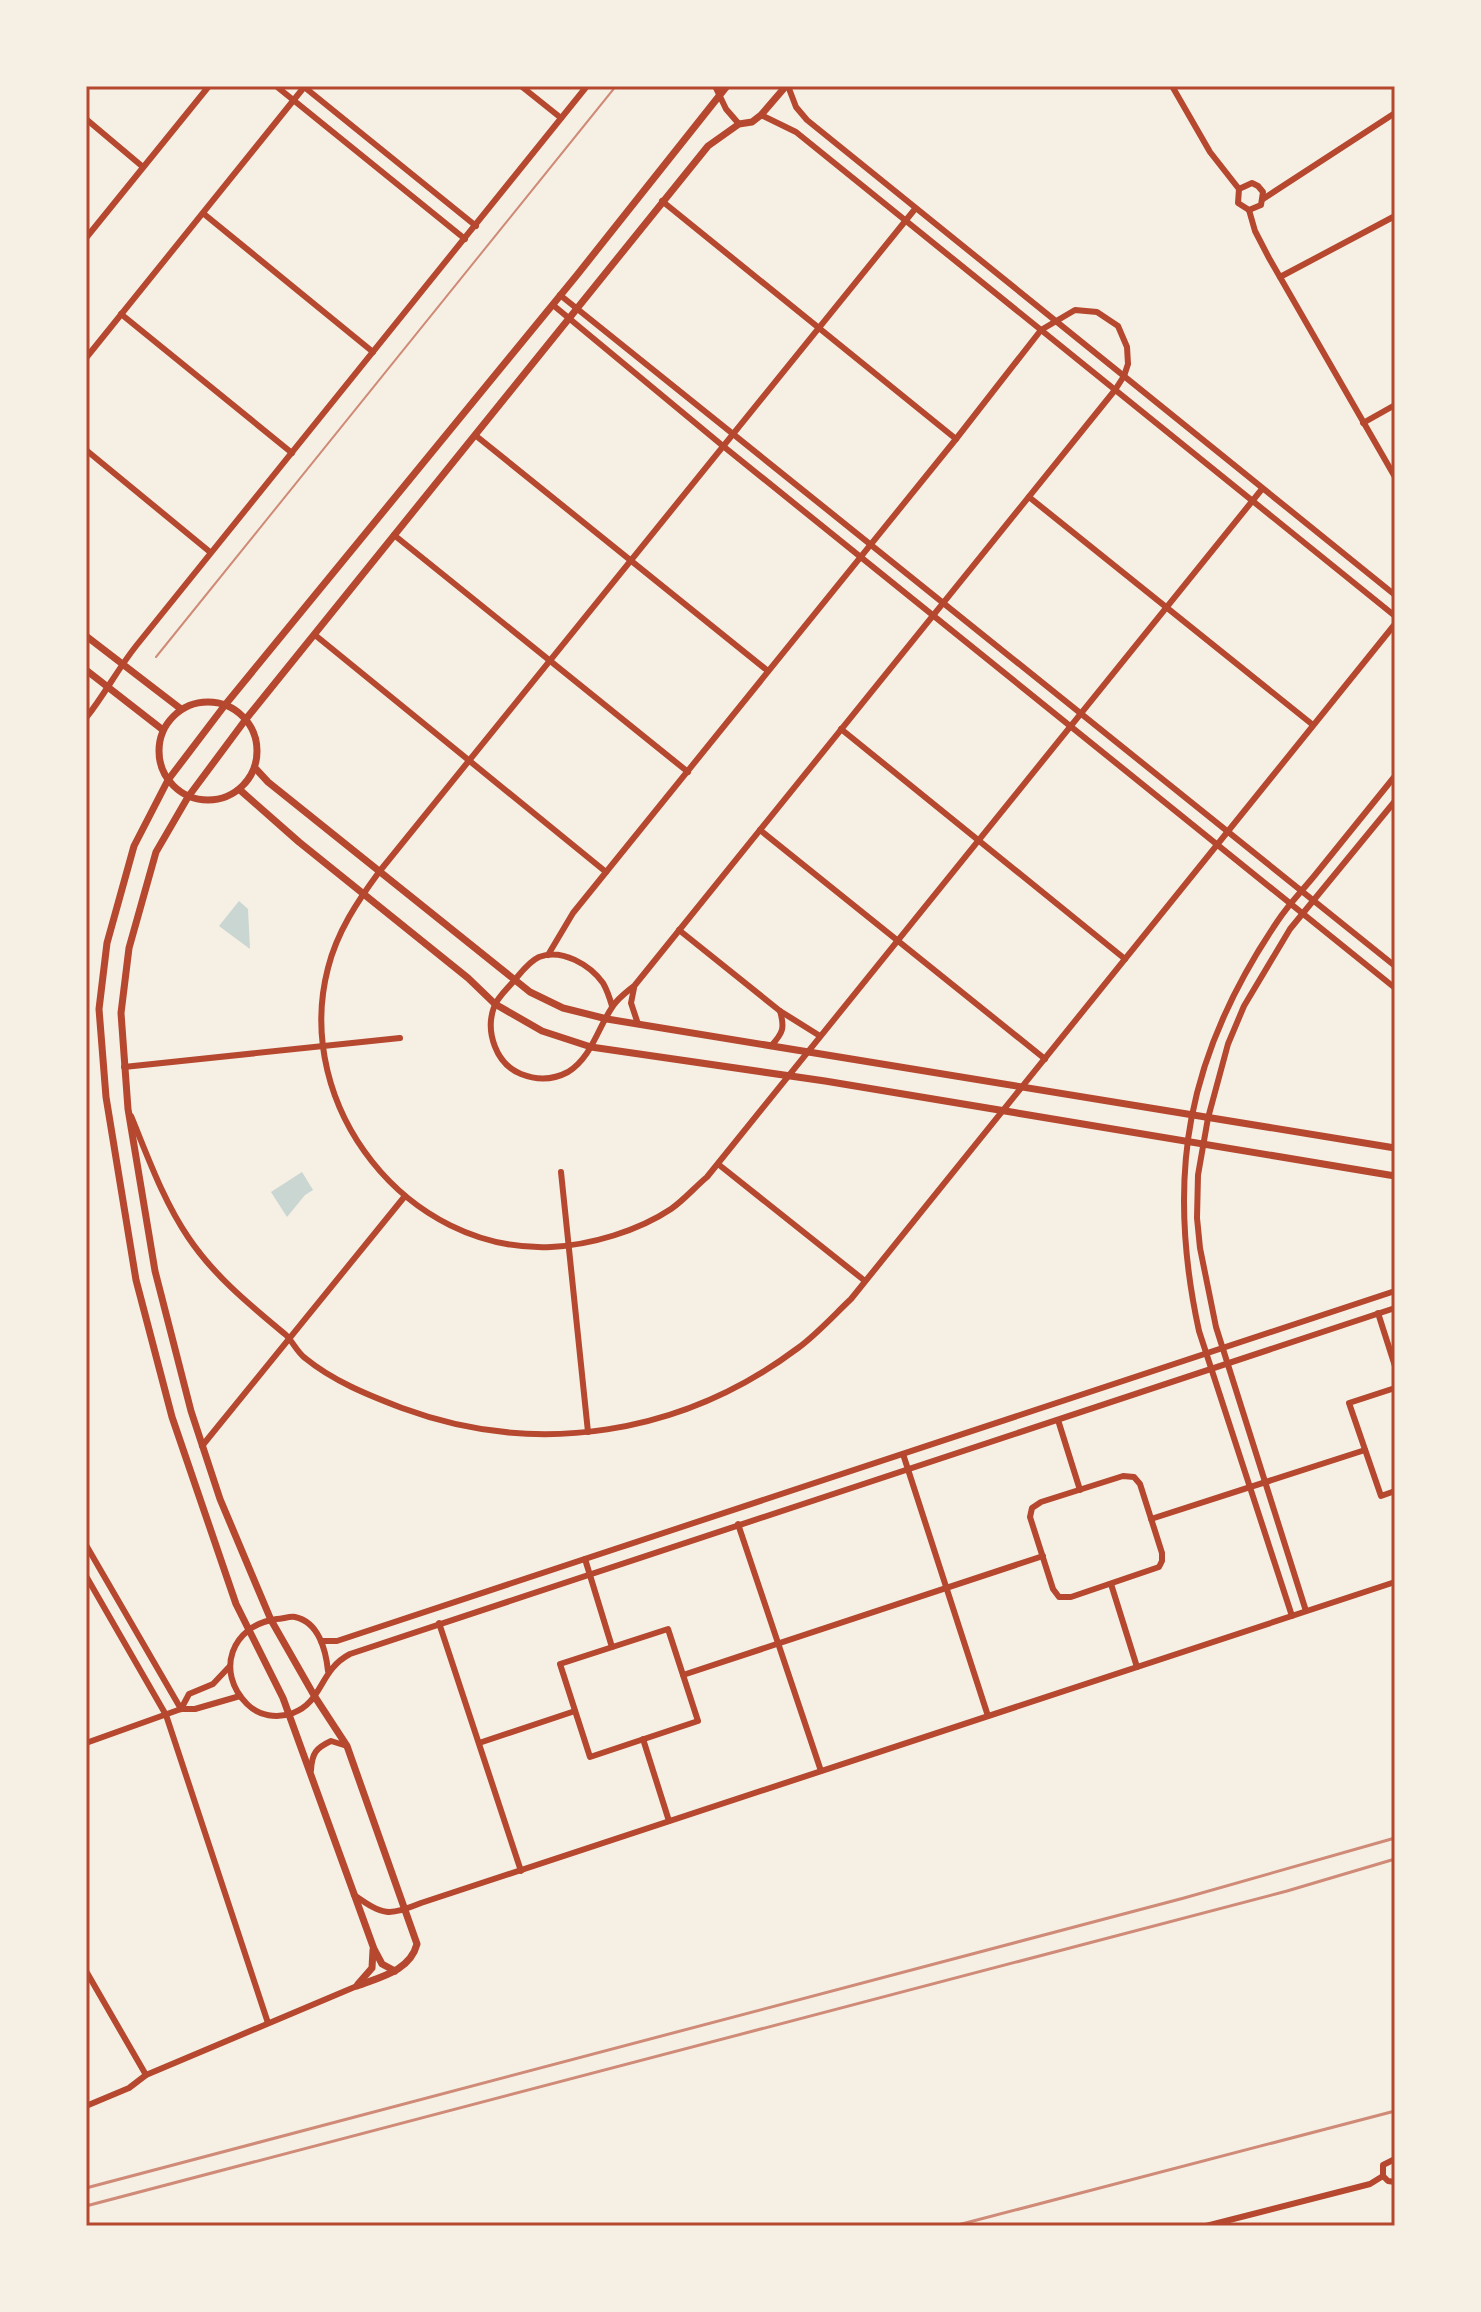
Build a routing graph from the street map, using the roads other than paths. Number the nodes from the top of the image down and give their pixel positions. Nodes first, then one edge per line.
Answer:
1 (209, 86) edge
2 (276, 86) edge
3 (304, 86) edge
4 (521, 86) edge
5 (587, 86) edge
6 (715, 86) edge
7 (727, 86) edge
8 (787, 86) edge
9 (1172, 86) edge
10 (720, 95) junction
11 (293, 100) junction
12 (1395, 113) edge
13 (761, 115) junction
14 (561, 118) junction
15 (86, 119) edge
16 (739, 124) junction
17 (143, 167) junction
18 (1239, 189) junction
19 (1263, 199) junction
20 (662, 201) junction
21 (915, 209) junction
22 (1249, 210) junction
23 (204, 214) junction
24 (1395, 216) edge
25 (905, 220) junction
26 (476, 226) junction
27 (86, 238) edge
28 (465, 239) junction
29 (1280, 277) junction
30 (560, 295) junction
31 (553, 305) junction
32 (576, 309) junction
33 (121, 314) junction
34 (569, 318) junction
35 (1054, 321) junction
36 (820, 327) junction
37 (1041, 330) junction
38 (373, 352) junction
39 (86, 358) edge
40 (1124, 376) junction
41 (1115, 390) junction
42 (1395, 405) edge
43 (1363, 423) junction
44 (733, 434) junction
45 (475, 435) junction
46 (956, 439) junction
47 (723, 446) junction
48 (86, 450) edge
49 (292, 453) junction
50 (1395, 477) edge
51 (1262, 489) junction
52 (1029, 497) junction
53 (1252, 501) junction
54 (394, 535) junction
55 (870, 543) junction
56 (210, 552) junction
57 (860, 556) junction
58 (631, 560) junction
59 (1395, 595) edge
60 (943, 603) junction
61 (1166, 607) junction
62 (933, 615) junction
63 (1395, 616) edge
64 (1395, 624) edge
65 (315, 635) junction
66 (86, 636) edge
67 (550, 661) junction
68 (122, 664) junction
69 (86, 670) edge
70 (768, 671) junction
71 (109, 689) junction
72 (225, 705) junction
73 (181, 709) junction
74 (1080, 712) junction
75 (86, 718) edge
76 (246, 719) junction
77 (1070, 725) junction
78 (1313, 725) junction
79 (841, 729) junction
80 (163, 730) junction
81 (469, 761) junction
82 (255, 768) junction
83 (688, 772) junction
84 (1395, 776) edge
85 (168, 780) junction
86 (240, 790) junction
87 (188, 797) junction
88 (1395, 801) edge
89 (760, 830) junction
90 (1227, 831) junction
91 (978, 840) junction
92 (1217, 845) junction
93 (379, 872) junction
94 (606, 872) junction
95 (1301, 892) junction
96 (363, 894) junction
97 (1313, 902) junction
98 (1291, 904) junction
99 (1303, 914) junction
100 (679, 930) junction
101 (897, 940) junction
102 (548, 955) junction
103 (1125, 959) junction
104 (1395, 966) edge
105 (515, 980) junction
106 (635, 985) junction
107 (1395, 988) edge
108 (495, 1004) junction
109 (612, 1006) junction
110 (780, 1011) junction
111 (607, 1019) junction
112 (638, 1024) junction
113 (820, 1036) junction
114 (400, 1038) dead end
115 (323, 1046) junction
116 (591, 1047) junction
117 (770, 1047) junction
118 (807, 1052) junction
119 (1045, 1059) junction
120 (124, 1067) junction
121 (787, 1076) junction
122 (1022, 1087) junction
123 (128, 1109) junction
124 (1003, 1112) junction
125 (1191, 1116) junction
126 (1208, 1118) junction
127 (1186, 1142) junction
128 (1202, 1144) junction
129 (1395, 1148) edge
130 (718, 1164) junction
131 (561, 1172) dead end
132 (1395, 1176) edge
133 (405, 1196) junction
134 (568, 1245) junction
135 (865, 1281) junction
136 (1395, 1291) edge
137 (1395, 1308) edge
138 (1378, 1313) junction
139 (290, 1339) junction
140 (1223, 1348) junction
141 (1206, 1354) junction
142 (1227, 1363) junction
143 (1395, 1366) edge
144 (1211, 1369) junction
145 (1395, 1388) edge
146 (1058, 1420) junction
147 (588, 1432) junction
148 (202, 1446) junction
149 (1365, 1450) junction
150 (903, 1454) junction
151 (907, 1469) junction
152 (1266, 1483) junction
153 (1249, 1489) junction
154 (1080, 1490) junction
155 (1395, 1491) edge
156 (1151, 1519) junction
157 (738, 1524) junction
158 (86, 1545) edge
159 (1043, 1556) junction
160 (585, 1559) junction
161 (589, 1574) junction
162 (86, 1576) edge
163 (1395, 1582) edge
164 (1111, 1584) junction
165 (946, 1588) junction
166 (1306, 1611) junction
167 (1292, 1616) junction
168 (271, 1620) junction
169 (439, 1623) junction
170 (248, 1631) junction
171 (321, 1641) junction
172 (778, 1644) junction
173 (612, 1647) junction
174 (229, 1667) junction
175 (1137, 1667) junction
176 (328, 1671) junction
177 (683, 1675) junction
178 (240, 1696) junction
179 (315, 1697) junction
180 (181, 1709) junction
181 (575, 1711) junction
182 (166, 1715) junction
183 (290, 1715) junction
184 (988, 1716) junction
185 (643, 1739) junction
186 (86, 1743) edge
187 (479, 1743) junction
188 (347, 1746) junction
189 (310, 1771) junction
190 (821, 1771) junction
191 (669, 1821) junction
192 (521, 1871) junction
193 (354, 1895) junction
194 (405, 1910) junction
195 (374, 1949) junction
196 (86, 1971) edge
197 (395, 1971) junction
198 (357, 1986) junction
199 (268, 2023) junction
200 (146, 2075) junction
201 (86, 2106) edge
202 (1395, 2159) edge
203 (1383, 2176) junction
204 (1395, 2182) edge
205 (1206, 2226) edge

1 - 17 street
2 - 11 street
3 - 11 street
3 - 26 street
4 - 14 street
5 - 14 street
6 - 10 street
7 - 10 street
8 - 13 street
8 - 21 street
9 - 18 street
10 - 16 street
10 - 30 street
11 - 23 street
11 - 28 street
12 - 19 street
13 - 16 street
13 - 25 street
14 - 26 street
15 - 17 street
16 - 20 street
17 - 27 street
18 - 19 street
18 - 22 street
19 - 22 street
20 - 32 street
20 - 36 street
21 - 25 street
21 - 35 street
22 - 29 street
23 - 33 street
23 - 38 street
24 - 29 street
25 - 36 street
25 - 37 street
26 - 28 street
28 - 38 street
29 - 43 street
30 - 31 street
30 - 32 street
31 - 34 street
31 - 72 street
32 - 34 street
32 - 44 street
33 - 39 street
33 - 49 street
34 - 45 street
34 - 47 street
35 - 37 street
35 - 40 street
35 - 40 street
36 - 44 street
36 - 46 street
37 - 41 street
37 - 46 street
38 - 49 street
40 - 41 street
40 - 51 street
41 - 52 street
41 - 53 street
42 - 43 street
43 - 50 street
44 - 47 street
44 - 55 street
45 - 54 street
45 - 58 street
46 - 55 street
47 - 57 street
47 - 58 street
48 - 56 street
49 - 56 street
51 - 53 street
51 - 59 street
52 - 60 street
52 - 61 street
53 - 61 street
53 - 63 street
54 - 65 street
54 - 67 street
55 - 57 street
55 - 60 street
56 - 68 street
57 - 62 street
57 - 70 street
58 - 67 street
58 - 70 street
60 - 62 street
60 - 74 street
61 - 74 street
61 - 78 street
62 - 77 street
62 - 79 street
64 - 78 street
65 - 76 street
65 - 81 street
66 - 68 street
67 - 81 street
67 - 83 street
68 - 71 street
68 - 73 street
69 - 71 street
70 - 83 street
71 - 75 street
71 - 80 street
72 - 73 street
72 - 76 street
72 - 85 street
73 - 80 street
74 - 77 street
74 - 90 street
76 - 82 street
76 - 87 street
77 - 91 street
77 - 92 street
78 - 90 street
79 - 89 street
79 - 91 street
80 - 85 street
81 - 93 street
81 - 94 street
82 - 86 street
82 - 93 street
83 - 94 street
84 - 95 street
85 - 87 street
85 - 170 street
86 - 87 street
86 - 96 street
87 - 120 street
88 - 97 street
89 - 100 street
89 - 101 street
90 - 92 street
90 - 95 street
91 - 101 street
91 - 103 street
92 - 98 street
92 - 103 street
93 - 96 street
93 - 105 street
94 - 102 street
95 - 97 street
95 - 98 street
96 - 108 street
96 - 115 street
97 - 99 street
97 - 104 street
98 - 99 street
98 - 125 street
99 - 107 street
99 - 126 street
100 - 106 street
100 - 110 street
101 - 113 street
101 - 119 street
102 - 105 street
102 - 109 street
103 - 119 street
105 - 108 street
105 - 111 street
106 - 109 street
106 - 112 street
108 - 116 street
108 - 116 street
109 - 111 street
110 - 113 street
110 - 117 street
111 - 112 street
111 - 116 street
112 - 117 street
113 - 118 street
114 - 115 street
115 - 120 street
115 - 133 street
116 - 121 street
117 - 118 street
118 - 121 street
118 - 122 street
119 - 122 street
120 - 123 street
121 - 124 street
121 - 130 street
122 - 124 street
122 - 125 street
123 - 139 street
123 - 148 street
124 - 127 street
124 - 135 street
125 - 126 street
125 - 127 street
126 - 128 street
126 - 129 street
127 - 128 street
127 - 141 street
128 - 132 street
128 - 140 street
130 - 134 street
130 - 135 street
131 - 134 street
133 - 134 street
133 - 139 street
134 - 147 street
135 - 147 street
136 - 140 street
137 - 138 street
138 - 142 street
138 - 143 street
139 - 147 street
139 - 148 street
140 - 141 street
140 - 142 street
141 - 144 street
141 - 150 street
142 - 144 street
142 - 152 street
144 - 146 street
144 - 153 street
145 - 149 street
146 - 151 street
146 - 154 street
148 - 168 street
149 - 152 street
149 - 155 street
150 - 151 street
150 - 160 street
151 - 157 street
151 - 165 street
152 - 153 street
152 - 166 street
153 - 156 street
153 - 167 street
154 - 156 street
154 - 159 street
156 - 164 street
157 - 161 street
157 - 172 street
158 - 180 street
159 - 164 street
159 - 165 street
160 - 161 street
160 - 171 street
161 - 169 street
161 - 173 street
162 - 182 street
163 - 166 street
164 - 175 street
165 - 172 street
165 - 184 street
166 - 167 street
167 - 175 street
168 - 170 street
168 - 171 street
168 - 179 street
169 - 176 street
169 - 187 street
170 - 174 street
170 - 183 street
171 - 176 street
172 - 177 street
172 - 190 street
173 - 177 street
173 - 181 street
174 - 178 street
174 - 180 street
175 - 184 street
176 - 179 street
177 - 185 street
178 - 180 street
178 - 183 street
179 - 183 street
179 - 188 street
180 - 182 street
181 - 185 street
181 - 187 street
182 - 186 street
182 - 199 street
183 - 189 street
184 - 190 street
185 - 191 street
187 - 192 street
188 - 189 street
188 - 194 street
189 - 193 street
190 - 191 street
191 - 192 street
192 - 194 street
193 - 194 street
193 - 195 street
194 - 197 street
195 - 197 street
195 - 198 street
196 - 200 street
197 - 198 street
198 - 199 street
199 - 200 street
200 - 201 street
202 - 203 street
203 - 204 street
203 - 205 street

